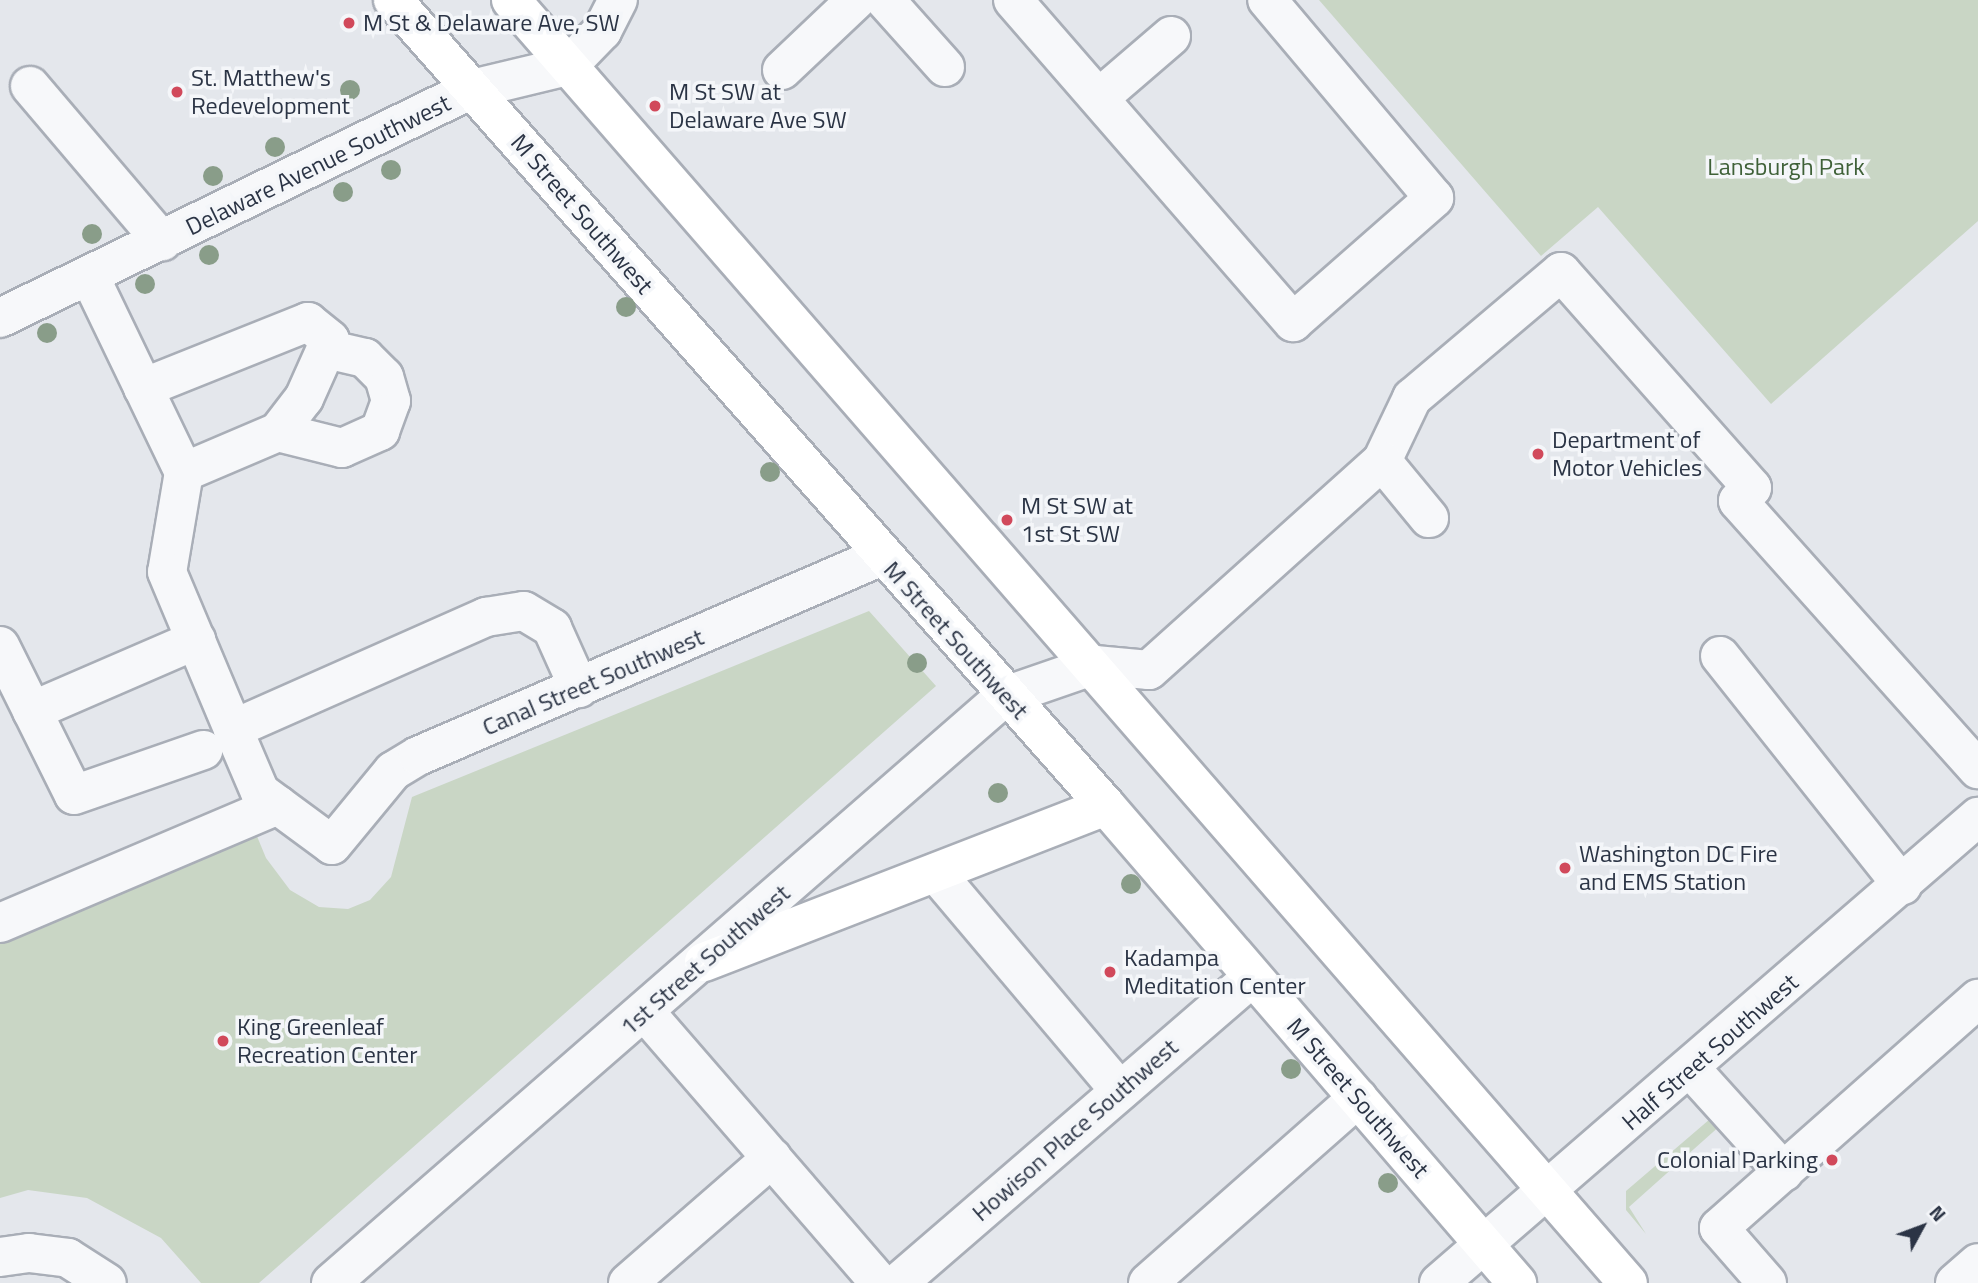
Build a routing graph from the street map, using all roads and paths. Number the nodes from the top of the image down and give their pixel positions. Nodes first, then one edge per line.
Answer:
1 (393, 0) edge
2 (511, 0) edge
3 (618, 0) edge
4 (856, 0) edge
5 (885, 0) edge
6 (1013, 0) edge
7 (1267, 0) edge
8 (1171, 36) dead end
9 (568, 66) junction
10 (945, 67) dead end
11 (782, 70) dead end
12 (30, 86) dead end
13 (472, 89) junction
14 (1099, 98) junction
15 (162, 241) junction
16 (89, 275) junction
17 (0, 318) edge
18 (326, 349) junction
19 (144, 388) junction
20 (278, 432) junction
21 (1382, 461) junction
22 (184, 472) junction
23 (1429, 518) dead end
24 (882, 556) junction
25 (196, 639) junction
26 (0, 646) edge
27 (1720, 656) dead end
28 (1095, 665) junction
29 (579, 688) junction
30 (1005, 695) junction
31 (32, 711) junction
32 (218, 740) junction
33 (1978, 769) edge
34 (278, 805) junction
35 (1106, 806) junction
36 (1978, 817) edge
37 (936, 873) junction
38 (1902, 885) junction
39 (0, 923) edge
40 (704, 962) junction
41 (1252, 977) junction
42 (1978, 999) edge
43 (645, 1012) junction
44 (1690, 1068) junction
45 (1120, 1091) junction
46 (1358, 1098) junction
47 (772, 1158) junction
48 (1784, 1172) junction
49 (1548, 1191) junction
50 (1484, 1244) junction
51 (3, 1256) edge
52 (1978, 1263) edge
53 (107, 1283) edge
54 (331, 1283) edge
55 (628, 1283) edge
56 (880, 1283) edge
57 (898, 1283) edge
58 (1148, 1283) edge
59 (1439, 1283) edge
60 (1517, 1283) edge
61 (1628, 1283) edge
62 (1767, 1283) edge
63 (1955, 1283) edge

1 - 13 main road, M Street Southwest
2 - 9 main road
3 - 9 street
4 - 11 street
5 - 10 street
6 - 14 street
7 - 14 street
8 - 14 street
9 - 13 street, Delaware Avenue Southwest
9 - 28 main road
12 - 15 street
13 - 15 street, Delaware Avenue Southwest
13 - 24 main road, M Street Southwest
15 - 16 street, Delaware Avenue Southwest
16 - 17 street, Delaware Avenue Southwest
16 - 19 street
18 - 19 street
18 - 20 street
18 - 20 street
19 - 22 street
20 - 22 street
21 - 23 street
21 - 28 street
21 - 33 street
22 - 25 street
24 - 29 street, Canal Street Southwest
24 - 30 main road, M Street Southwest
25 - 31 street
25 - 32 street
26 - 31 street
27 - 38 street
28 - 30 street, 1st Street Southwest
28 - 49 main road
29 - 32 street
29 - 34 street, Canal Street Southwest
30 - 35 main road, M Street Southwest
30 - 40 street, 1st Street Southwest
31 - 32 street
32 - 34 street
34 - 39 street
35 - 37 main road
35 - 41 main road, M Street Southwest
36 - 38 street, Half Street Southwest
37 - 40 main road
37 - 45 street
38 - 44 street, Half Street Southwest
40 - 43 street, 1st Street Southwest
41 - 45 street, Howison Place Southwest
41 - 46 main road, M Street Southwest
42 - 48 street
43 - 47 street
43 - 54 street, 1st Street Southwest
44 - 48 street
44 - 49 street, Half Street Southwest
45 - 57 street, Howison Place Southwest
46 - 50 main road, M Street Southwest
46 - 58 street
47 - 55 street
47 - 56 street
48 - 62 street
49 - 50 street, Half Street Southwest
49 - 61 main road
50 - 59 street, Half Street Southwest
50 - 60 main road, M Street Southwest
51 - 53 street
52 - 63 street

